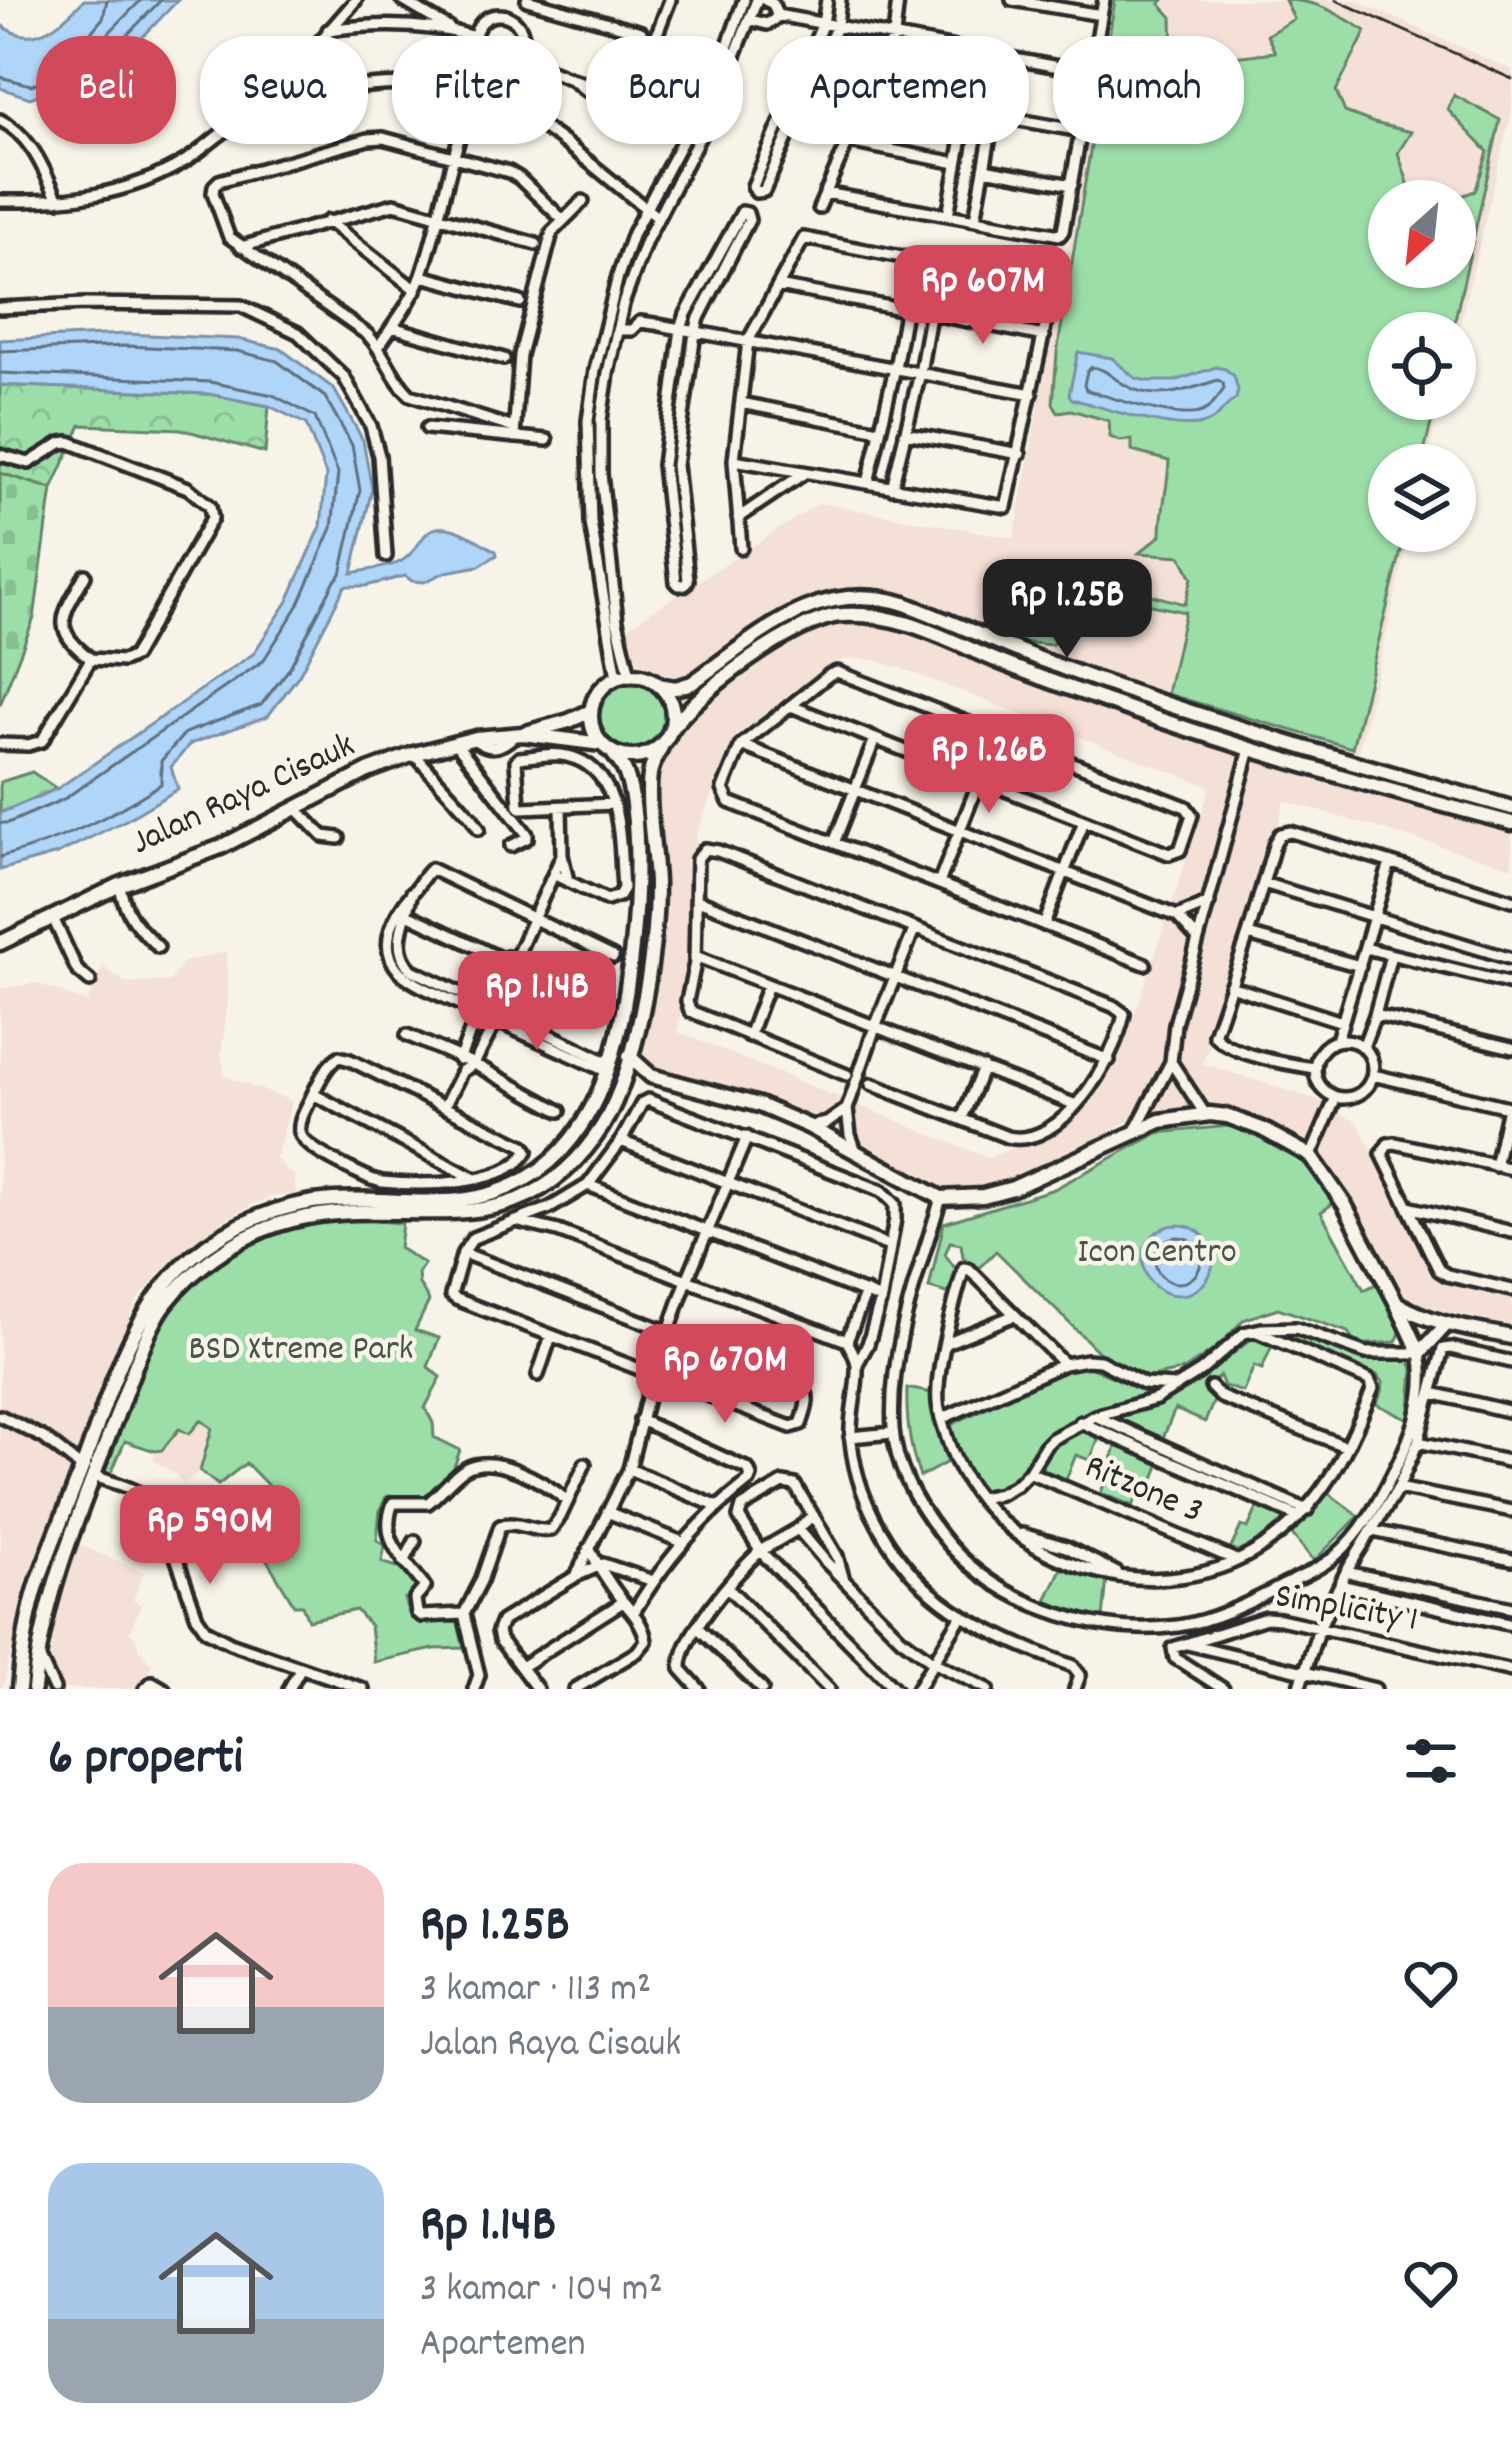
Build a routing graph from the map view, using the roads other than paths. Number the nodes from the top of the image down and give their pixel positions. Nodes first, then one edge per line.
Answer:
1 (356, 0) edge
2 (401, 0) edge
3 (514, 0) edge
4 (670, 0) edge
5 (744, 0) edge
6 (761, 0) edge
7 (827, 0) edge
8 (841, 0) edge
9 (898, 0) edge
10 (1012, 0) edge
11 (1104, 0) edge
12 (535, 1) edge
13 (1101, 14) junction
14 (777, 15) junction
15 (508, 17) junction
16 (751, 20) junction
17 (824, 23) junction
18 (837, 25) junction
19 (328, 30) junction
20 (455, 31) junction
21 (641, 32) dead end
22 (323, 36) edge
23 (472, 36) edge
24 (476, 36) edge
25 (523, 36) edge
26 (894, 36) joint
27 (1097, 36) edge
28 (562, 75) edge
29 (571, 79) junction
30 (392, 84) edge
31 (586, 90) edge
32 (0, 120) edge
33 (562, 140) edge
34 (457, 144) edge
35 (848, 144) edge
36 (859, 144) edge
37 (961, 144) edge
38 (989, 144) edge
39 (1079, 144) edge
40 (453, 157) junction
41 (958, 163) junction
42 (984, 169) junction
43 (1072, 185) junction
44 (825, 193) junction
45 (58, 200) junction
46 (0, 201) edge
47 (583, 201) dead end
48 (645, 208) junction
49 (819, 208) dead end
50 (948, 215) junction
51 (438, 217) junction
52 (657, 217) junction
53 (562, 220) junction
54 (975, 220) junction
55 (328, 221) junction
56 (536, 244) dead end
57 (241, 247) junction
58 (914, 260) junction
59 (939, 265) junction
60 (422, 276) junction
61 (778, 286) junction
62 (416, 290) junction
63 (520, 302) dead end
64 (623, 304) junction
65 (0, 308) edge
66 (906, 310) junction
67 (932, 314) junction
68 (640, 322) junction
69 (392, 327) junction
70 (681, 329) junction
71 (616, 330) junction
72 (695, 332) junction
73 (1044, 336) junction
74 (748, 341) junction
75 (379, 346) junction
76 (504, 359) dead end
77 (895, 368) junction
78 (920, 373) junction
79 (1033, 394) junction
80 (741, 404) junction
81 (427, 428) dead end
82 (879, 430) junction
83 (514, 432) junction
84 (905, 433) junction
85 (547, 440) dead end
86 (1020, 454) junction
87 (0, 455) edge
88 (734, 460) junction
89 (663, 466) junction
90 (676, 466) junction
91 (805, 473) junction
92 (601, 474) junction
93 (588, 476) junction
94 (868, 483) junction
95 (892, 488) junction
96 (738, 518) junction
97 (741, 548) dead end
98 (386, 556) dead end
99 (85, 575) dead end
100 (91, 659) junction
101 (624, 676) junction
102 (658, 685) junction
103 (791, 706) junction
104 (591, 711) junction
105 (998, 733) junction
106 (519, 734) junction
107 (668, 735) junction
108 (875, 739) junction
109 (455, 742) junction
110 (0, 744) edge
111 (742, 746) junction
112 (606, 747) junction
113 (1250, 749) junction
114 (415, 754) junction
115 (980, 780) junction
116 (854, 790) junction
117 (614, 804) junction
118 (561, 807) junction
119 (296, 808) junction
120 (1512, 808) edge
121 (1084, 821) junction
122 (1512, 824) edge
123 (478, 829) dead end
124 (959, 831) junction
125 (339, 838) dead end
126 (834, 843) junction
127 (511, 846) dead end
128 (562, 855) junction
129 (1390, 863) junction
130 (1065, 872) junction
131 (555, 875) junction
132 (568, 881) junction
133 (1263, 883) junction
134 (939, 884) junction
135 (120, 885) junction
136 (412, 892) junction
137 (698, 900) junction
138 (1512, 900) edge
139 (1209, 903) junction
140 (407, 914) junction
141 (1178, 916) junction
142 (1375, 916) junction
143 (53, 918) junction
144 (532, 919) junction
145 (1045, 925) junction
146 (914, 930) junction
147 (1248, 935) junction
148 (1198, 939) junction
149 (0, 943) edge
150 (158, 947) dead end
151 (1366, 948) junction
152 (518, 953) junction
153 (1391, 955) junction
154 (695, 956) junction
155 (613, 957) dead end
156 (504, 958) junction
157 (1512, 959) edge
158 (1144, 964) dead end
159 (521, 966) junction
160 (1360, 966) junction
161 (409, 974) junction
162 (895, 976) junction
163 (90, 981) dead end
164 (1512, 984) edge
165 (768, 986) junction
166 (1230, 986) junction
167 (601, 1006) dead end
168 (480, 1007) junction
169 (624, 1015) junction
170 (1375, 1015) junction
171 (498, 1016) junction
172 (640, 1017) junction
173 (1342, 1022) junction
174 (875, 1028) junction
175 (407, 1035) dead end
176 (748, 1036) junction
177 (1337, 1040) junction
178 (1364, 1047) junction
179 (1512, 1048) edge
180 (458, 1056) junction
181 (629, 1056) junction
182 (1109, 1060) junction
183 (1171, 1062) junction
184 (474, 1064) junction
185 (609, 1068) junction
186 (983, 1068) junction
187 (1314, 1068) junction
188 (462, 1071) junction
189 (847, 1075) dead end
190 (1373, 1075) junction
191 (651, 1076) junction
192 (871, 1084) dead end
193 (620, 1087) junction
194 (314, 1094) junction
195 (1336, 1097) junction
196 (1076, 1105) junction
197 (444, 1107) junction
198 (848, 1108) junction
199 (1510, 1108) edge
200 (560, 1111) dead end
201 (1205, 1114) junction
202 (962, 1118) junction
203 (808, 1126) junction
204 (1136, 1130) junction
205 (747, 1137) junction
206 (621, 1141) junction
207 (856, 1151) junction
208 (558, 1153) junction
209 (1311, 1156) junction
210 (572, 1165) junction
211 (1496, 1166) junction
212 (1512, 1169) edge
213 (473, 1178) junction
214 (727, 1183) junction
215 (588, 1185) junction
216 (941, 1198) junction
217 (1408, 1207) junction
218 (550, 1208) junction
219 (520, 1222) junction
220 (558, 1231) junction
221 (709, 1231) junction
222 (1512, 1232) edge
223 (889, 1246) junction
224 (463, 1252) junction
225 (687, 1280) junction
226 (1512, 1290) edge
227 (866, 1292) junction
228 (880, 1299) junction
229 (1397, 1304) junction
230 (1015, 1315) junction
231 (1446, 1325) junction
232 (1255, 1330) junction
233 (668, 1332) junction
234 (551, 1336) junction
235 (1512, 1337) edge
236 (847, 1341) junction
237 (946, 1343) junction
238 (1420, 1353) junction
239 (858, 1362) junction
240 (1512, 1362) edge
241 (1064, 1364) junction
242 (538, 1375) dead end
243 (653, 1375) junction
244 (122, 1380) junction
245 (1180, 1385) junction
246 (1210, 1387) dead end
247 (1432, 1394) junction
248 (1512, 1412) edge
249 (0, 1416) edge
250 (1095, 1416) junction
251 (941, 1419) junction
252 (640, 1420) junction
253 (1080, 1422) junction
254 (893, 1433) junction
255 (850, 1437) junction
256 (1418, 1442) junction
257 (1347, 1447) junction
258 (1512, 1462) edge
259 (585, 1464) dead end
260 (628, 1468) junction
261 (88, 1472) junction
262 (1029, 1472) junction
263 (1398, 1488) junction
264 (980, 1498) junction
265 (566, 1500) junction
266 (716, 1506) junction
267 (1512, 1511) edge
268 (607, 1512) junction
269 (1303, 1513) junction
270 (813, 1515) junction
271 (798, 1529) junction
272 (1372, 1531) junction
273 (415, 1541) dead end
274 (682, 1542) junction
275 (589, 1549) junction
276 (760, 1551) junction
277 (1235, 1560) junction
278 (1512, 1560) edge
279 (404, 1562) junction
280 (597, 1565) junction
281 (1346, 1572) junction
282 (576, 1576) junction
283 (843, 1576) junction
284 (652, 1581) junction
285 (46, 1584) junction
286 (1340, 1585) junction
287 (727, 1587) junction
288 (623, 1602) junction
289 (1512, 1608) edge
290 (634, 1612) junction
291 (464, 1614) junction
292 (962, 1616) junction
293 (1512, 1625) edge
294 (698, 1627) junction
295 (1319, 1628) junction
296 (1178, 1645) junction
297 (38, 1654) junction
298 (935, 1663) junction
299 (521, 1667) junction
300 (300, 1669) junction
301 (1512, 1671) edge
302 (1304, 1674) junction
303 (19, 1689) edge
304 (34, 1689) edge
305 (54, 1689) edge
306 (145, 1689) edge
307 (164, 1689) edge
308 (289, 1689) edge
309 (363, 1689) edge
310 (474, 1689) edge
311 (537, 1689) edge
312 (575, 1689) edge
313 (699, 1689) edge
314 (762, 1689) edge
315 (829, 1689) edge
316 (895, 1689) edge
317 (917, 1689) edge
318 (988, 1689) edge
319 (1075, 1689) edge
320 (1223, 1689) edge
321 (1299, 1689) edge
322 (1375, 1689) edge

1 - 19 street
2 - 20 street
3 - 15 street
4 - 29 street
5 - 48 street
6 - 14 street
6 - 16 street
7 - 17 street
8 - 18 street
9 - 26 street
10 - 13 street
11 - 13 street
12 - 21 street
13 - 27 street
14 - 16 street
14 - 17 street
15 - 24 street
15 - 25 street
16 - 52 street
17 - 18 street
17 - 18 street
18 - 26 street
19 - 20 street
19 - 22 street
20 - 23 street
28 - 29 street
29 - 31 street
30 - 45 street
32 - 45 street
33 - 48 street
34 - 40 street
35 - 44 street
36 - 41 street
37 - 41 street
38 - 42 street
39 - 43 street
40 - 51 street
40 - 53 street
40 - 57 street
41 - 50 street
42 - 43 street
42 - 54 street
43 - 54 street
44 - 49 street
44 - 50 street
45 - 46 street
47 - 53 street
48 - 52 street
48 - 93 street
50 - 54 street
51 - 55 street
51 - 56 street
51 - 60 street
52 - 64 street
53 - 83 street
55 - 57 street
55 - 62 street
57 - 75 street
58 - 59 street
58 - 61 street
58 - 66 street
59 - 67 street
59 - 73 street
60 - 62 street
60 - 63 street
61 - 66 street
61 - 74 street
62 - 69 street
64 - 68 street
64 - 71 street
65 - 98 street
66 - 77 street
67 - 73 street
67 - 78 street
68 - 70 street
68 - 71 street
69 - 75 street
69 - 76 street
70 - 72 street
70 - 72 street
70 - 89 street
71 - 92 street
72 - 74 street
72 - 90 street
73 - 79 street
74 - 77 street
74 - 80 street
75 - 83 street
77 - 78 street
77 - 82 street
78 - 79 street
78 - 84 street
79 - 86 street
80 - 82 street
80 - 88 street
81 - 83 street
82 - 94 street
83 - 85 street
84 - 86 street
84 - 95 street
86 - 95 street
87 - 100 street
88 - 91 street
88 - 96 street
89 - 90 street
89 - 90 street
91 - 94 street
91 - 96 street
92 - 93 street
92 - 101 street
93 - 101 street
94 - 95 street
96 - 97 street
99 - 100 street
100 - 110 street
101 - 102 main road
101 - 104 main road
102 - 107 main road
102 - 120 main road
103 - 105 street
103 - 108 street
103 - 111 street
104 - 106 main road, Jalan Raya Cisauk
104 - 112 main road
105 - 115 street
105 - 121 street
106 - 109 main road, Jalan Raya Cisauk
106 - 112 main road, Jalan Raya Cisauk
107 - 112 main road
107 - 113 main road
107 - 172 main road
108 - 115 street
108 - 116 street
109 - 114 main road, Jalan Raya Cisauk
109 - 127 street
111 - 116 street
111 - 126 street
112 - 169 main road
113 - 122 main road
113 - 139 street
114 - 119 main road, Jalan Raya Cisauk
114 - 123 street
115 - 121 street
115 - 124 street
116 - 124 street
116 - 126 street
117 - 118 street
117 - 118 street
117 - 132 street
118 - 128 street
119 - 125 street
119 - 135 main road, Jalan Raya Cisauk
121 - 130 street
124 - 130 street
124 - 134 street
126 - 134 street
128 - 131 street
128 - 132 street
129 - 133 street
129 - 138 street
129 - 142 street
130 - 141 street
130 - 145 street
131 - 132 street
131 - 144 street
133 - 142 street
133 - 147 street
134 - 145 street
135 - 143 main road, Jalan Raya Cisauk
135 - 150 street
136 - 140 street
136 - 144 street
136 - 161 street
137 - 146 street
137 - 154 street
137 - 162 street
139 - 141 street
139 - 148 street
140 - 156 street
140 - 161 street
141 - 148 street
142 - 151 street
142 - 157 street
143 - 149 main road, Jalan Raya Cisauk
143 - 163 street
144 - 152 street
144 - 155 street
145 - 158 street
146 - 162 street
146 - 182 street
147 - 160 street
147 - 166 street
148 - 183 street
151 - 153 street
151 - 160 street
152 - 156 street
152 - 159 street
153 - 164 street
153 - 170 street
154 - 165 street
154 - 176 street
156 - 159 street
156 - 168 street
159 - 167 street
159 - 171 street
160 - 173 street
161 - 168 street
162 - 174 street
162 - 182 street
165 - 174 street
165 - 176 street
166 - 173 street
166 - 187 street
168 - 180 street
169 - 172 main road
169 - 185 main road
170 - 178 street
170 - 179 street
171 - 184 street
171 - 185 street
172 - 181 main road
173 - 177 street
174 - 186 street
174 - 198 street
175 - 180 street
176 - 189 street
177 - 178 street
177 - 187 street
178 - 190 street
180 - 184 street
180 - 188 street
181 - 191 main road
181 - 193 main road
182 - 196 street
183 - 201 street
183 - 204 street
184 - 188 street
184 - 200 street
185 - 208 main road
186 - 196 street
186 - 202 street
187 - 195 street
188 - 197 street
190 - 195 street
190 - 199 street
191 - 193 main road
191 - 203 main road
192 - 202 street
193 - 210 main road
194 - 197 street
194 - 213 street
194 - 213 street
195 - 209 street
196 - 202 street
197 - 213 street
198 - 203 street
198 - 207 street
199 - 211 street
201 - 204 main road
201 - 209 main road
203 - 207 main road
204 - 216 main road
205 - 206 street
205 - 214 street
205 - 223 street
206 - 214 street
206 - 215 street
207 - 216 main road
208 - 210 main road
208 - 244 main road
209 - 229 main road
210 - 244 main road
211 - 212 street
211 - 217 street
214 - 221 street
214 - 223 street
215 - 218 street
215 - 221 street
216 - 254 street
217 - 222 street
217 - 226 street
218 - 219 street
218 - 220 street
219 - 220 street
219 - 224 street
220 - 225 street
221 - 225 street
221 - 227 street
223 - 228 street
224 - 233 street
224 - 234 street
225 - 233 street
225 - 236 street
227 - 228 street
227 - 236 street
228 - 239 street
229 - 231 main road
229 - 238 main road
230 - 237 street
230 - 237 street
230 - 241 street
231 - 235 main road
231 - 238 main road
232 - 238 street
232 - 245 street
232 - 257 street
233 - 243 street
233 - 243 street
234 - 242 street
234 - 243 street
236 - 239 street
237 - 251 street
238 - 254 street
239 - 255 street
240 - 247 street
241 - 245 street
241 - 251 street
243 - 252 street
244 - 261 main road
245 - 250 street
246 - 257 street
247 - 248 street
247 - 256 street
249 - 261 street
250 - 253 street
250 - 269 street
251 - 264 street
252 - 260 street
252 - 266 street
253 - 262 street
253 - 269 street
254 - 255 street
255 - 292 street
256 - 258 street
256 - 263 street
257 - 269 street
259 - 265 street
260 - 266 street
260 - 268 street
261 - 285 main road
261 - 300 street
262 - 264 street
262 - 277 street, Ritzone 3
263 - 267 street
263 - 272 street
264 - 277 street
265 - 279 street
265 - 291 street
266 - 274 street
268 - 274 street
268 - 275 street
269 - 277 street
270 - 271 street
270 - 276 street
270 - 283 street
271 - 276 street
271 - 283 street
272 - 278 street
272 - 281 street
273 - 279 street
274 - 284 street
275 - 280 street
275 - 282 street
276 - 287 street
276 - 316 street
279 - 291 street
280 - 282 street
280 - 284 street
280 - 288 street
281 - 286 street
281 - 289 street
282 - 299 street
283 - 298 street
284 - 290 street
285 - 297 main road
285 - 303 main road
286 - 293 street
286 - 295 street
287 - 294 street
287 - 315 street
288 - 290 street
288 - 299 street
290 - 312 street
291 - 310 street
292 - 298 street
292 - 319 street
294 - 313 street
294 - 314 street
295 - 296 street, Simplicity 1
295 - 301 street, Simplicity 1
295 - 302 street
296 - 302 street
296 - 320 street
297 - 304 main road
297 - 305 street
298 - 317 street
298 - 318 street
299 - 311 street
300 - 308 street
300 - 309 street
302 - 321 street
302 - 322 street
306 - 307 street

